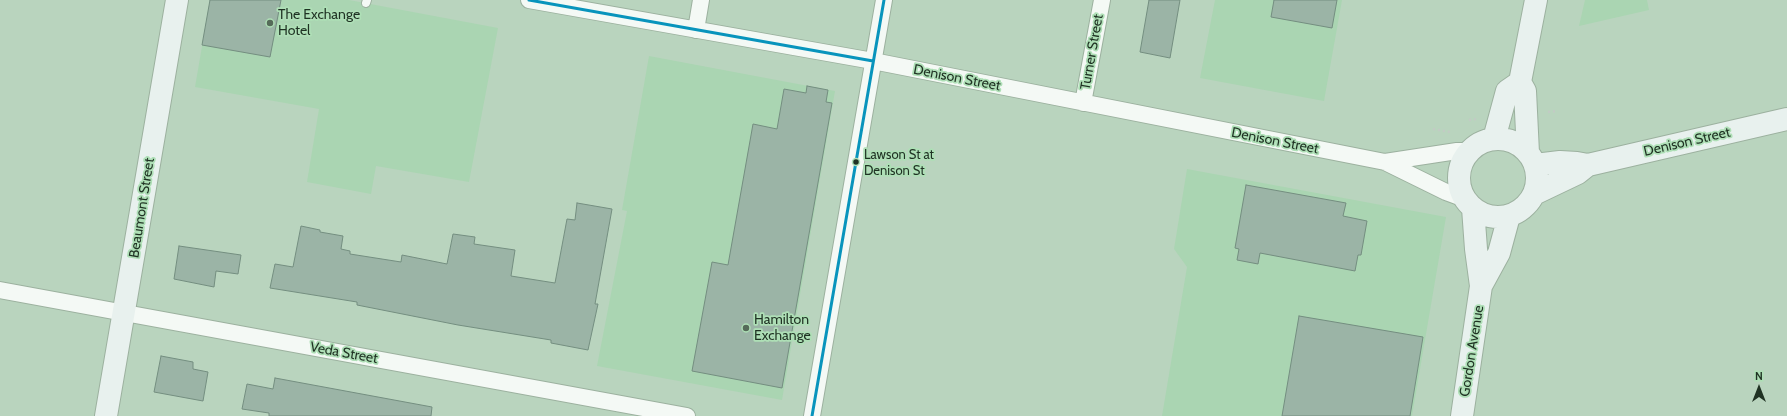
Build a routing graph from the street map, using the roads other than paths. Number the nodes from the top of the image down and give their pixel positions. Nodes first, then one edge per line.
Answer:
1 (177, 0) edge
2 (529, 0) edge
3 (701, 0) edge
4 (884, 0) edge
5 (1102, 0) edge
6 (1536, 0) edge
7 (696, 30) junction
8 (873, 60) junction
9 (1520, 82) junction
10 (1083, 103) junction
11 (1787, 119) edge
12 (1494, 139) junction
13 (1470, 151) junction
14 (1531, 159) junction
15 (1385, 162) junction
16 (1588, 165) junction
17 (1534, 194) junction
18 (1469, 203) junction
19 (1509, 216) junction
20 (1481, 286) junction
21 (0, 290) edge
22 (124, 312) junction
23 (106, 416) edge
24 (687, 416) edge
25 (812, 416) edge
26 (1462, 416) edge

1 - 22 main road, Beaumont Street
2 - 7 street, Denison Street
3 - 7 street
4 - 8 street
5 - 10 street, Turner Street
6 - 9 main road
7 - 8 street, Denison Street
8 - 10 street, Denison Street
8 - 25 street
9 - 12 main road
9 - 14 main road
10 - 15 street, Denison Street
11 - 16 main road, Denison Street
12 - 13 main road
12 - 14 main road
13 - 15 street, Denison Street
13 - 18 main road
14 - 16 main road, Denison Street
14 - 17 main road
15 - 18 street, Denison Street
16 - 17 main road, Denison Street
17 - 19 main road
18 - 19 main road
18 - 20 main road, Gordon Avenue
19 - 20 main road, Gordon Avenue
20 - 26 main road, Gordon Avenue
21 - 22 street, Veda Street
22 - 23 main road, Beaumont Street
22 - 24 street, Veda Street

